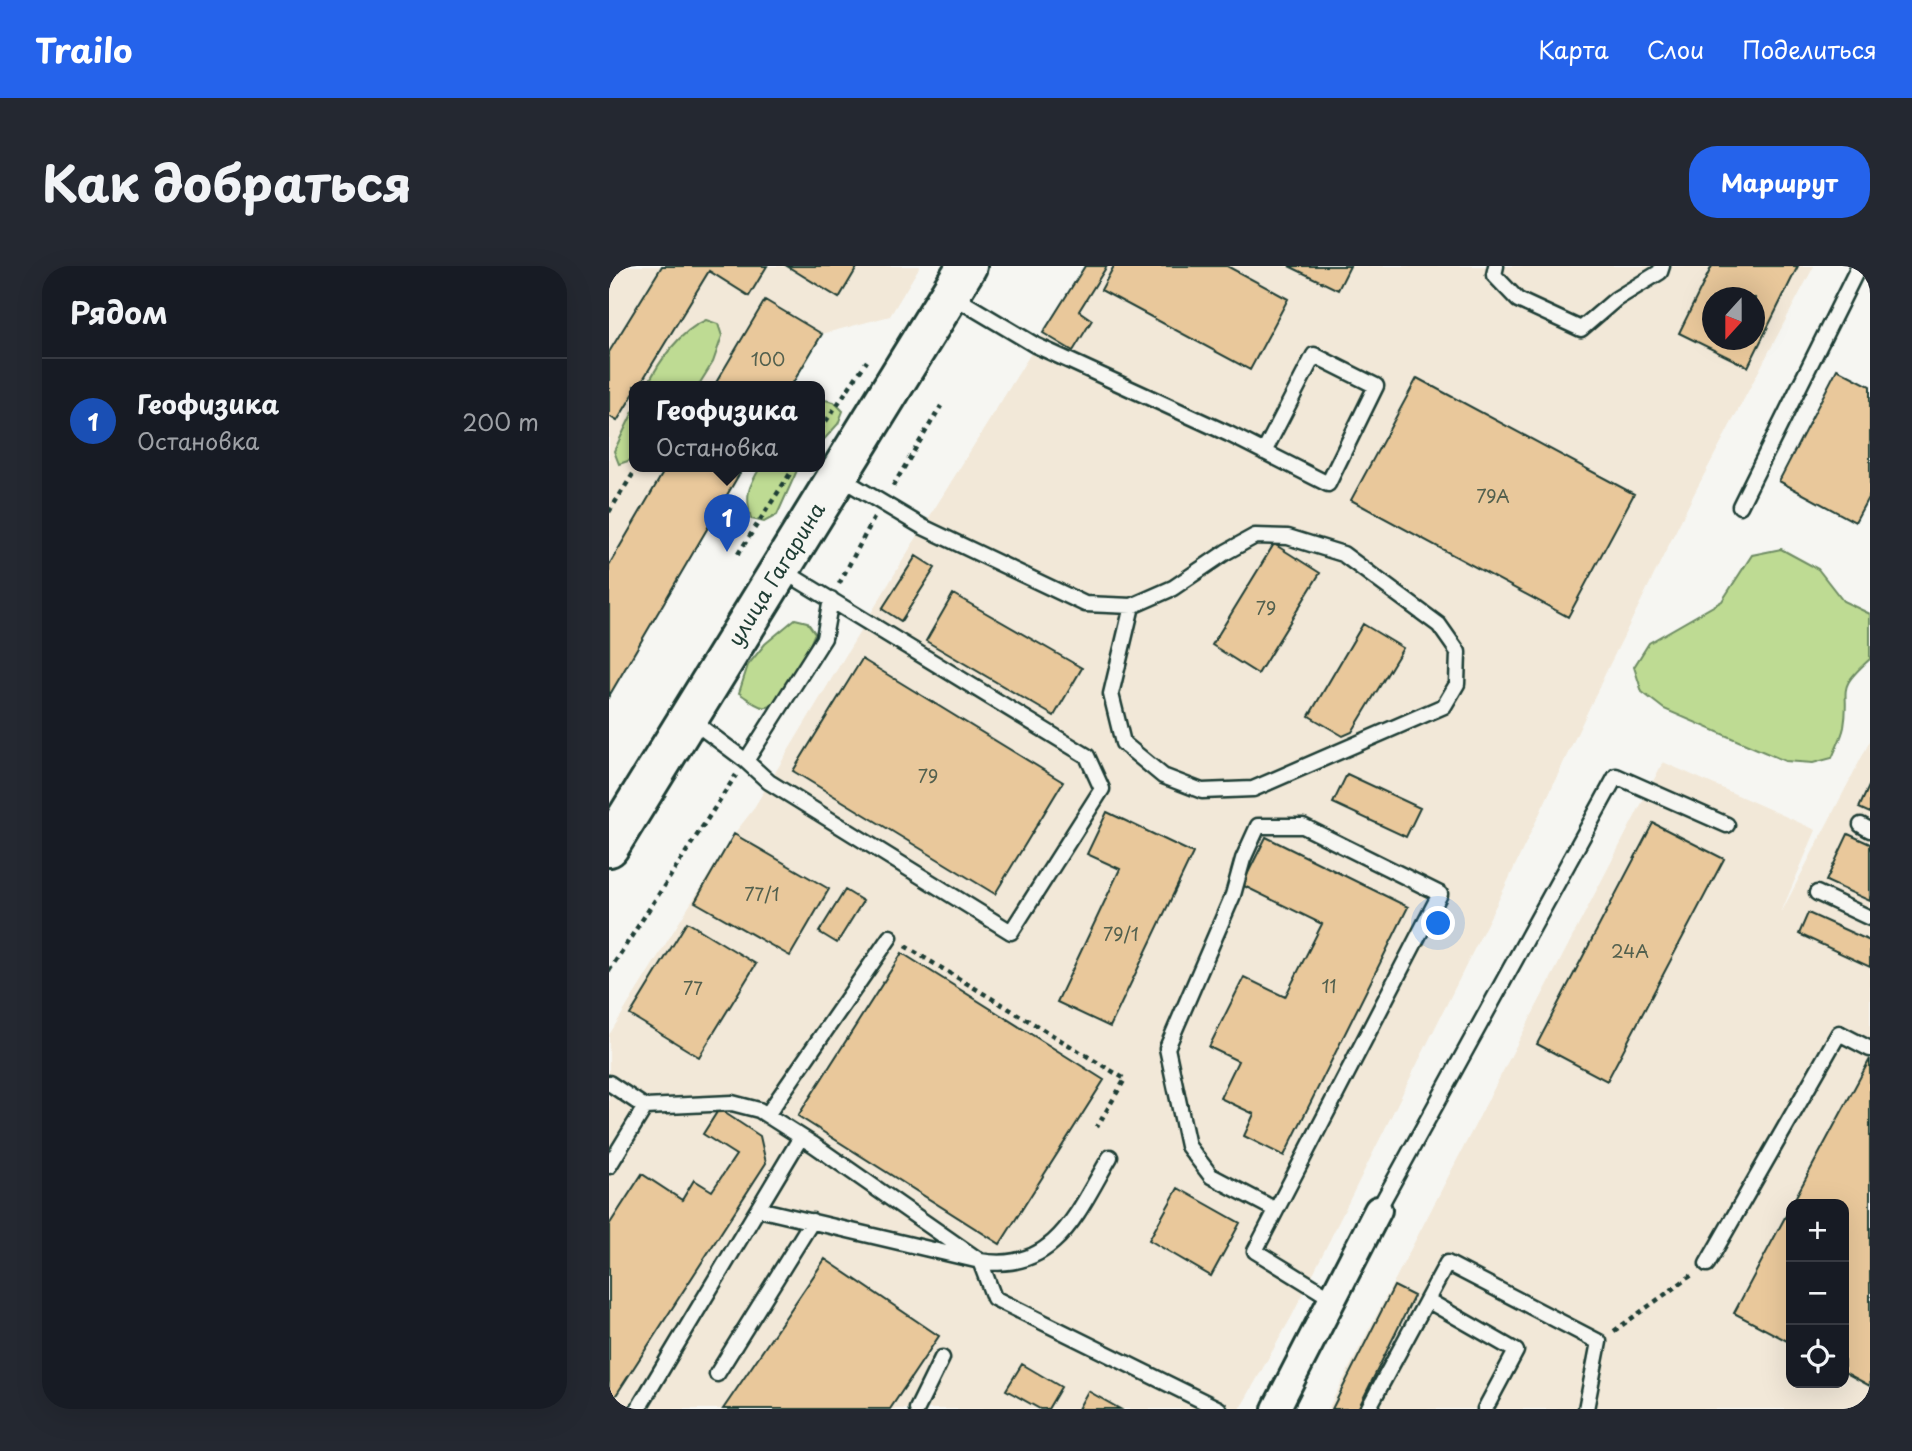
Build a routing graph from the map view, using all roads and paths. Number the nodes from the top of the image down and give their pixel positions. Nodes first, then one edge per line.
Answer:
1 (1496, 266) edge
2 (1662, 266) edge
3 (1859, 266) edge
4 (958, 280) edge
5 (1264, 452) junction
6 (634, 472) edge
7 (792, 472) edge
8 (838, 477) junction
9 (1740, 506) dead end
10 (609, 512) edge
11 (738, 554) dead end
12 (781, 569) junction
13 (831, 598) junction
14 (1132, 606) junction
15 (689, 718) junction
16 (746, 761) junction
17 (1727, 825) dead end
18 (609, 847) edge
19 (1817, 893) dead end
20 (1870, 918) edge
21 (890, 937) joint
22 (609, 971) edge
23 (1870, 1049) edge
24 (609, 1083) edge
25 (646, 1107) junction
26 (767, 1115) junction
27 (1097, 1127) dead end
28 (801, 1137) junction
29 (1110, 1157) dead end
30 (609, 1166) edge
31 (758, 1209) junction
32 (1276, 1210) junction
33 (1378, 1210) joint
34 (812, 1221) junction
35 (979, 1261) junction
36 (1707, 1264) joint
37 (1333, 1298) junction
38 (1427, 1300) junction
39 (1599, 1342) junction
40 (942, 1357) dead end
41 (717, 1374) dead end
42 (638, 1409) edge
43 (917, 1409) edge
44 (1219, 1409) edge
45 (1276, 1409) edge
46 (1368, 1409) edge
47 (1485, 1409) edge
48 (1586, 1409) edge

1 - 2 lane
3 - 9 lane
4 - 5 lane
4 - 8 main road, улица Гагарина
5 - 5 lane
6 - 10 path
7 - 11 path
8 - 12 main road, улица Гагарина
8 - 14 lane
12 - 13 lane
12 - 15 main road, улица Гагарина
13 - 16 lane
13 - 16 lane
14 - 14 lane
15 - 16 lane
15 - 18 main road, улица Гагарина
16 - 22 path
17 - 33 lane
19 - 20 lane
21 - 26 lane
21 - 27 path
23 - 36 lane
24 - 25 lane
25 - 26 lane
25 - 30 lane
26 - 28 lane
28 - 31 lane
28 - 35 lane
29 - 35 lane
31 - 34 lane
31 - 42 lane
32 - 32 lane
32 - 37 lane
33 - 37 street
34 - 35 lane
34 - 41 lane
35 - 44 lane
36 - 39 path
37 - 45 street
38 - 39 lane
38 - 46 lane
38 - 47 lane
39 - 48 lane
40 - 43 lane

